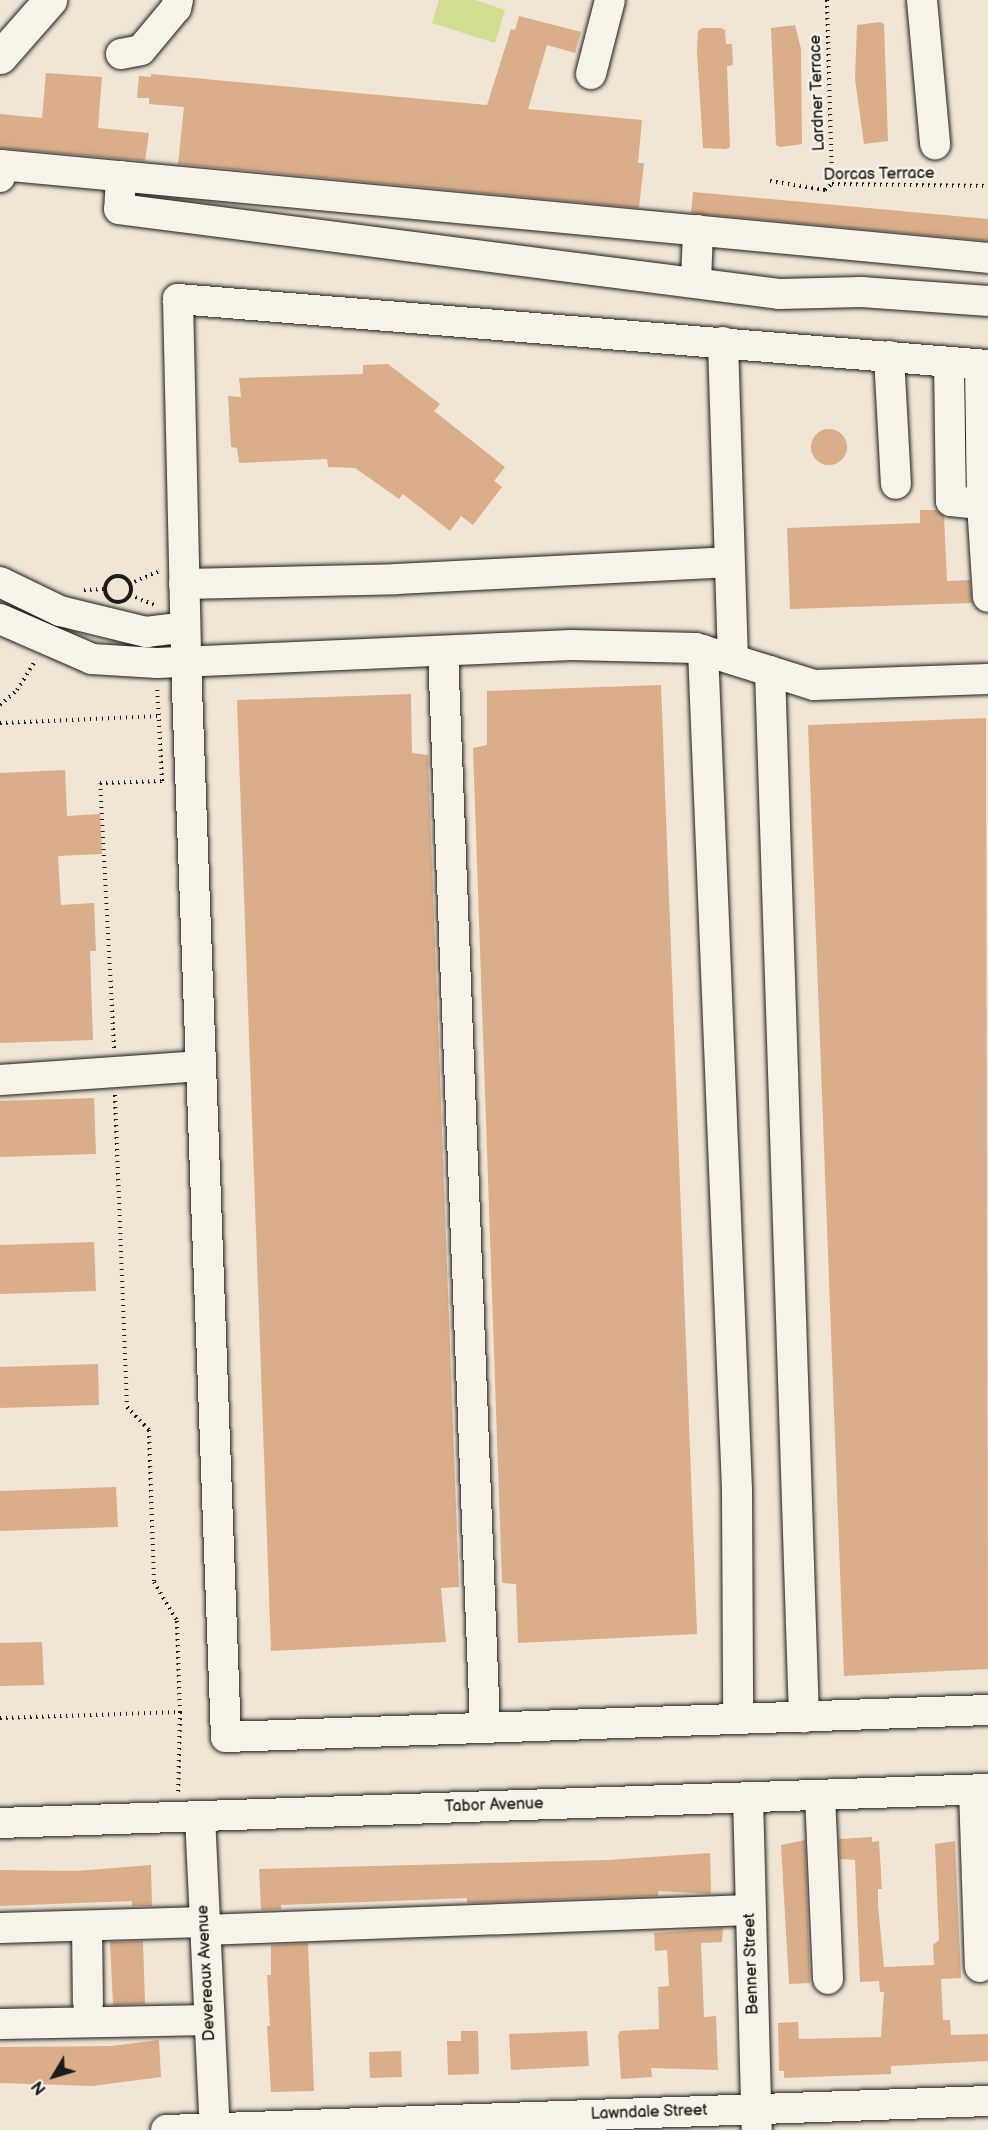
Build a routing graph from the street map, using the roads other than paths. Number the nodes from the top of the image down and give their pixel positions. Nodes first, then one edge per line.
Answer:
1 (50, 0) edge
2 (178, 0) edge
3 (610, 0) edge
4 (922, 0) edge
5 (121, 54) dead end
6 (0, 57) edge
7 (591, 74) dead end
8 (935, 144) dead end
9 (121, 176) junction
10 (0, 177) edge
11 (698, 230) junction
12 (988, 258) edge
13 (696, 283) junction
14 (988, 301) edge
15 (723, 342) junction
16 (889, 356) junction
17 (949, 362) junction
18 (984, 365) edge
19 (896, 484) dead end
20 (982, 504) junction
21 (727, 562) junction
22 (0, 582) edge
23 (176, 597) junction
24 (988, 597) edge
25 (0, 619) edge
26 (703, 650) junction
27 (443, 652) junction
28 (733, 659) junction
29 (186, 662) junction
30 (770, 671) junction
31 (988, 679) edge
32 (201, 1066) junction
33 (0, 1080) edge
34 (988, 1710) edge
35 (804, 1717) junction
36 (738, 1719) junction
37 (485, 1728) junction
38 (981, 1790) edge
39 (820, 1795) junction
40 (748, 1797) junction
41 (200, 1816) junction
42 (0, 1822) edge
43 (750, 1910) junction
44 (87, 1926) junction
45 (204, 1926) junction
46 (0, 1928) edge
47 (980, 1967) dead end
48 (828, 1979) dead end
49 (88, 2003) dead end
50 (208, 2020) junction
51 (0, 2024) edge
52 (988, 2101) edge
53 (757, 2119) edge
54 (215, 2129) edge
55 (165, 2130) edge

1 - 6 main road
2 - 5 street
3 - 7 street
4 - 8 street
9 - 10 street
9 - 11 street
9 - 13 street
11 - 12 street
11 - 13 street
13 - 14 street
15 - 16 street
15 - 21 street
15 - 23 street
16 - 17 street
16 - 19 street
17 - 18 street
17 - 20 street
18 - 20 street
20 - 24 street
21 - 23 street
21 - 28 street
22 - 23 street
23 - 29 street
25 - 29 street
26 - 27 street
26 - 28 street
26 - 36 street
27 - 29 street
27 - 37 street
28 - 30 street
29 - 32 street
30 - 31 street
30 - 35 street
32 - 33 street
32 - 37 street
34 - 35 street
35 - 36 street
36 - 37 street
38 - 39 street, Tabor Avenue
38 - 47 street
39 - 40 street, Tabor Avenue
39 - 48 street
40 - 41 street, Tabor Avenue
40 - 43 street, Benner Street
41 - 42 street, Tabor Avenue
41 - 45 street, Devereaux Avenue
43 - 45 street
43 - 53 street, Benner Street
44 - 45 street
44 - 46 street
44 - 49 street
45 - 50 street, Devereaux Avenue
50 - 51 street
50 - 54 street, Devereaux Avenue
52 - 53 street, Lawndale Street
53 - 54 street, Lawndale Street
54 - 55 street, Lawndale Street

